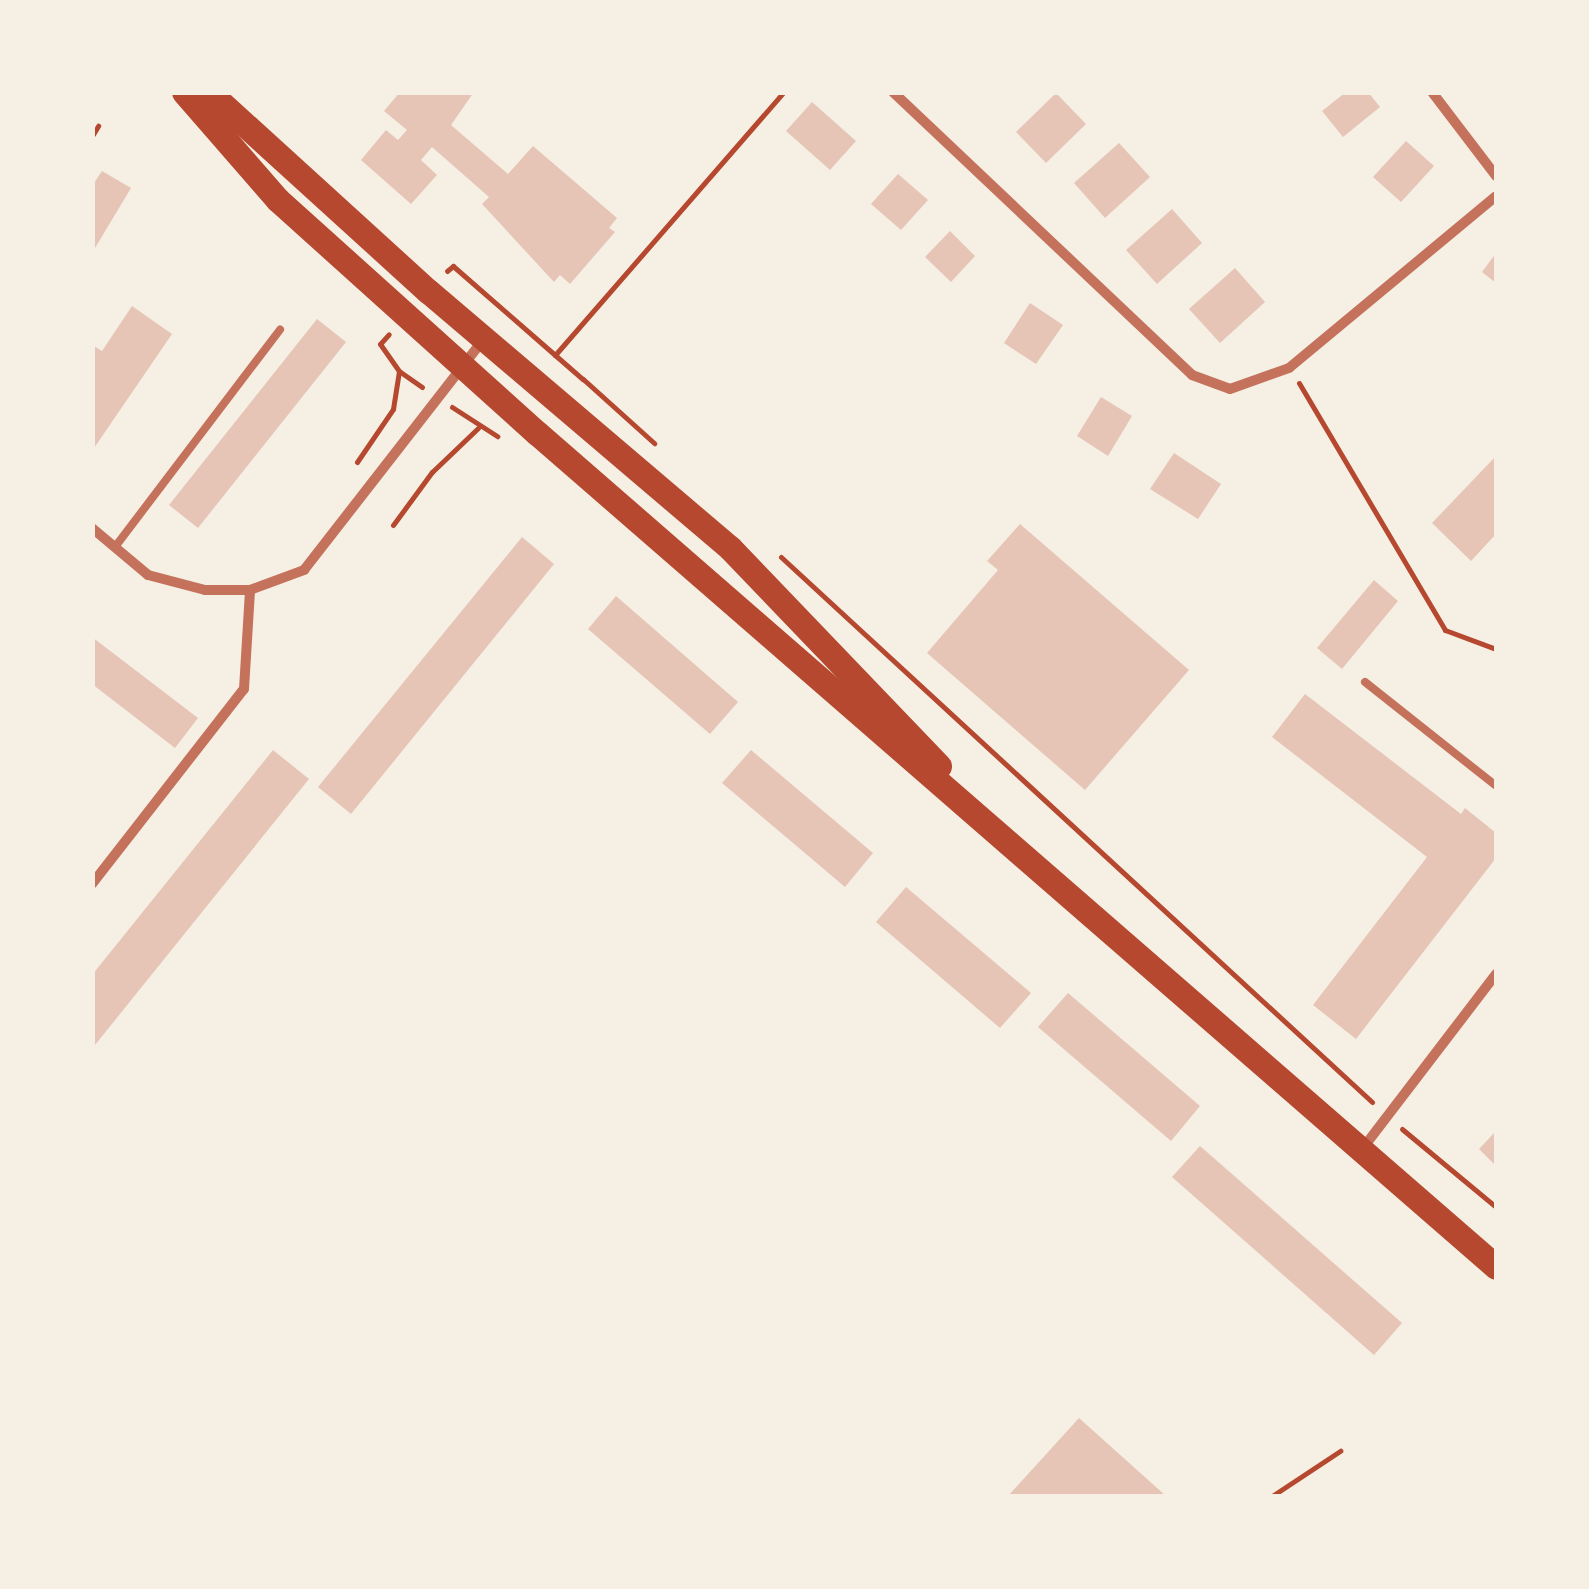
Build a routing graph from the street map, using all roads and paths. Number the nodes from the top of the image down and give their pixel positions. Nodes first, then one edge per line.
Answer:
1 (184, 92) edge
2 (209, 92) edge
3 (784, 92) edge
4 (893, 92) edge
5 (1432, 92) edge
6 (98, 126) dead end
7 (92, 136) edge
8 (1496, 176) edge
9 (1496, 196) edge
10 (428, 291) junction
11 (406, 315) junction
12 (280, 330) dead end
13 (484, 339) junction
14 (462, 365) junction
15 (1290, 368) junction
16 (584, 380) dead end
17 (478, 428) dead end
18 (657, 446) dead end
19 (357, 462) dead end
20 (394, 526) dead end
21 (92, 528) edge
22 (115, 547) junction
23 (774, 551) dead end
24 (250, 590) junction
25 (1496, 649) edge
26 (1365, 682) dead end
27 (1496, 786) edge
28 (982, 814) junction
29 (92, 884) edge
30 (1496, 974) edge
31 (1387, 1116) junction
32 (1362, 1149) junction
33 (1496, 1207) edge
34 (1496, 1267) edge
35 (1340, 1452) dead end
36 (1272, 1496) edge

1 - 11 main road
2 - 10 main road
3 - 10 path
4 - 15 street
5 - 8 street
6 - 7 path
9 - 15 street
10 - 13 main road
11 - 14 main road
11 - 19 path
12 - 22 lane
13 - 14 street
13 - 28 main road
14 - 24 street
14 - 28 main road
15 - 25 path
16 - 18 path
17 - 20 path
21 - 22 street
22 - 24 street
23 - 31 path
24 - 29 street
26 - 27 lane
28 - 32 main road
30 - 31 street
31 - 32 street
31 - 33 path
32 - 34 main road
35 - 36 path

